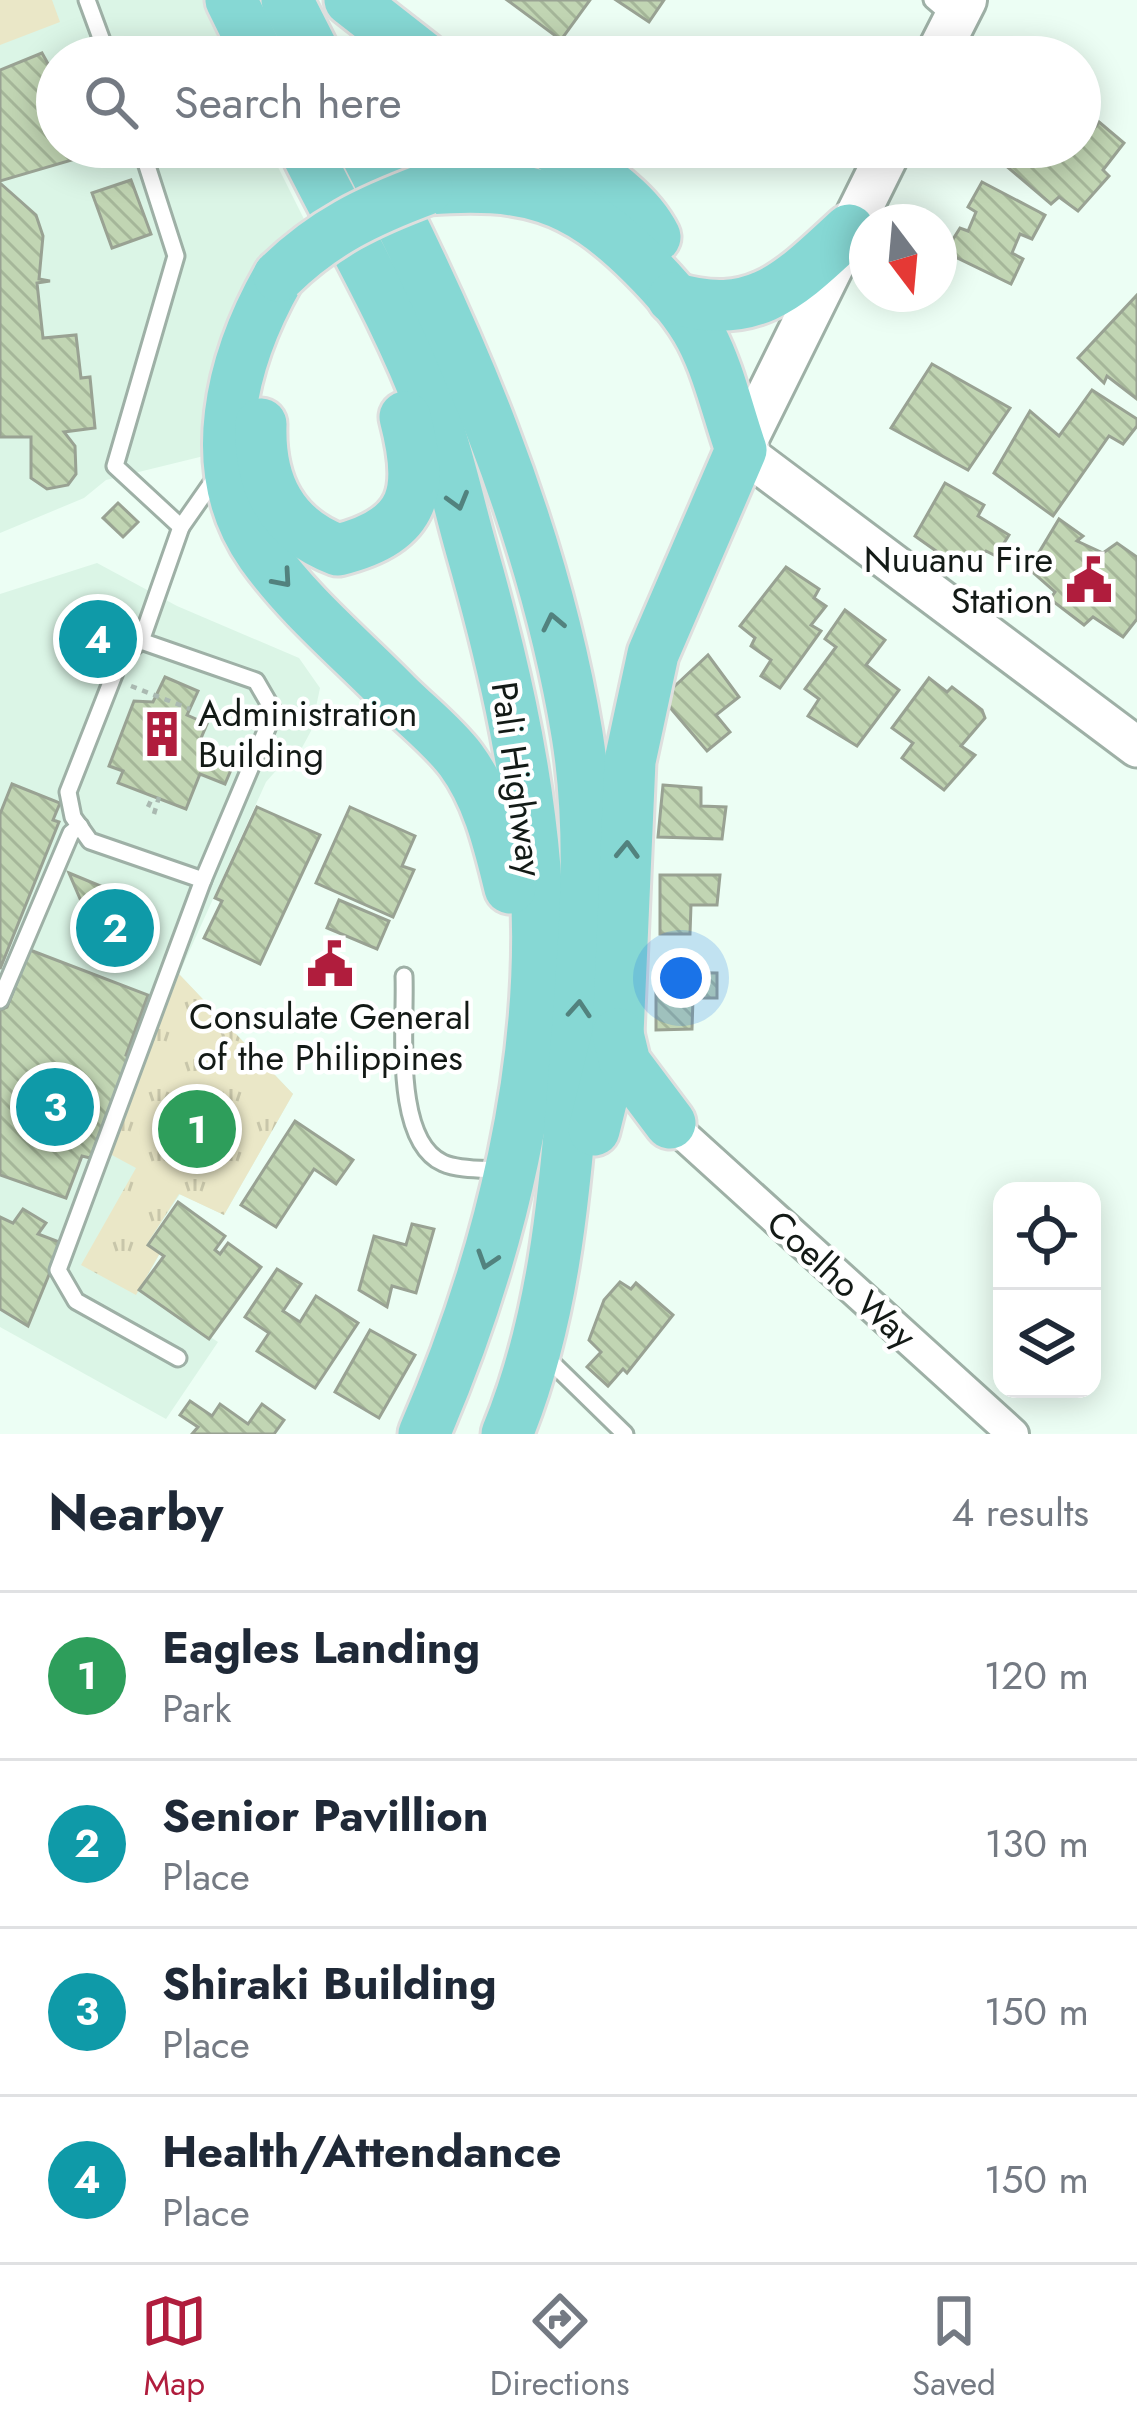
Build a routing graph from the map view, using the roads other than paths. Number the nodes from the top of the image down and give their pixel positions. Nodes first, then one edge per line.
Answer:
1 (87, 0) edge
2 (231, 0) edge
3 (286, 0) edge
4 (350, 0) edge
5 (100, 36) edge
6 (249, 36) edge
7 (305, 36) edge
8 (396, 36) edge
9 (148, 168) edge
10 (314, 168) edge
11 (373, 168) edge
12 (583, 168) edge
13 (880, 168) edge
14 (331, 201) junction
15 (428, 204) junction
16 (862, 204) edge
17 (849, 230) joint
18 (291, 287) junction
19 (674, 298) junction
20 (741, 450) junction
21 (212, 505) junction
22 (141, 641) junction
23 (1137, 747) edge
24 (80, 826) junction
25 (203, 880) junction
26 (404, 976) dead end
27 (0, 1000) edge
28 (532, 1022) junction
29 (618, 1034) junction
30 (670, 1123) junction
31 (588, 1155) junction
32 (508, 1171) junction
33 (564, 1210) junction
34 (533, 1345) junction
35 (178, 1358) dead end
36 (424, 1434) edge
37 (507, 1434) edge
38 (625, 1434) edge
39 (1013, 1434) edge

1 - 5 lane
2 - 6 highway
3 - 7 highway
4 - 8 highway
9 - 21 lane
10 - 14 highway, Pali Highway
33 -> 11 highway, Pali Highway
12 - 19 highway
13 - 16 main road
14 - 18 highway
14 -> 28 highway, Pali Highway
15 - 18 highway, bridge
15 - 19 highway
15 - 20 highway
17 - 19 highway
17 - 20 main road
18 - 21 highway
19 - 20 highway
20 - 23 street
29 -> 20 highway
21 - 22 lane
21 -> 28 highway
22 - 24 lane
22 - 25 lane
24 - 25 lane
24 - 27 lane
25 - 35 lane
26 - 32 lane
28 - 32 highway, Pali Highway
29 - 30 highway
29 - 31 highway
30 - 31 highway
30 - 39 street, Coelho Way
31 - 33 highway
32 -> 36 highway, Pali Highway
33 - 34 highway, Pali Highway
34 - 37 highway, Pali Highway
34 - 38 lane

